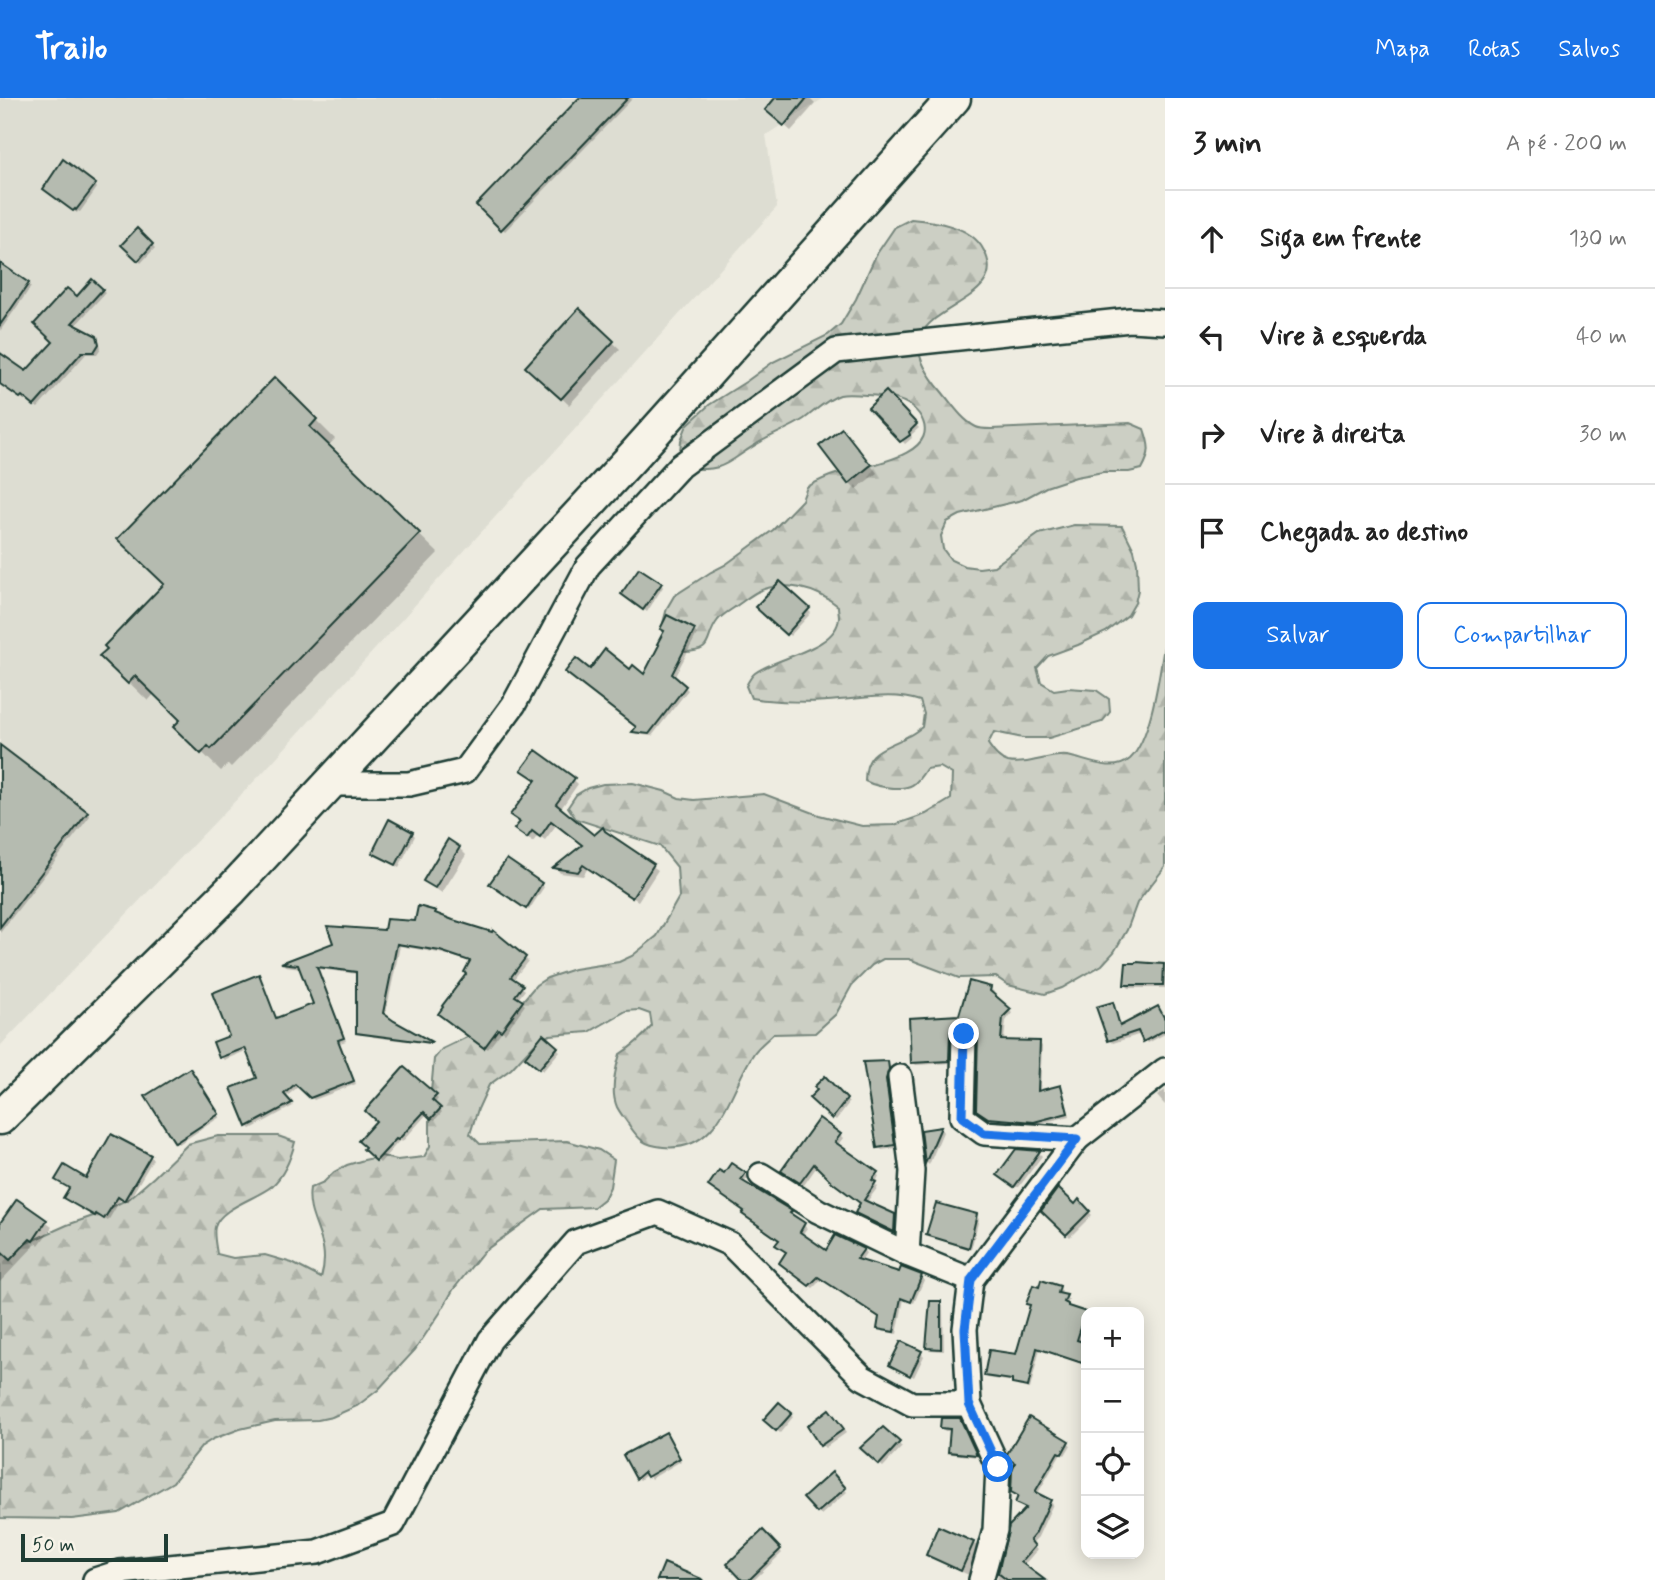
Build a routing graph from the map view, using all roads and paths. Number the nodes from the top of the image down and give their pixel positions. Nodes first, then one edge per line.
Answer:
1 (954, 98) edge
2 (1165, 322) edge
3 (330, 784) junction
4 (964, 1034) dead end
5 (1165, 1070) edge
6 (900, 1077) dead end
7 (0, 1118) edge
8 (1077, 1139) junction
9 (761, 1174) dead end
10 (906, 1254) junction
11 (971, 1280) junction
12 (969, 1404) junction
13 (238, 1570) edge
14 (94, 1580) edge
15 (981, 1580) edge

1 - 3 main road
2 - 3 street
3 - 7 main road
4 - 8 street
5 - 8 street
6 - 10 street
8 - 11 street
9 - 10 street
10 - 11 street
11 - 12 street
12 - 13 street
12 - 15 street
13 - 14 street

